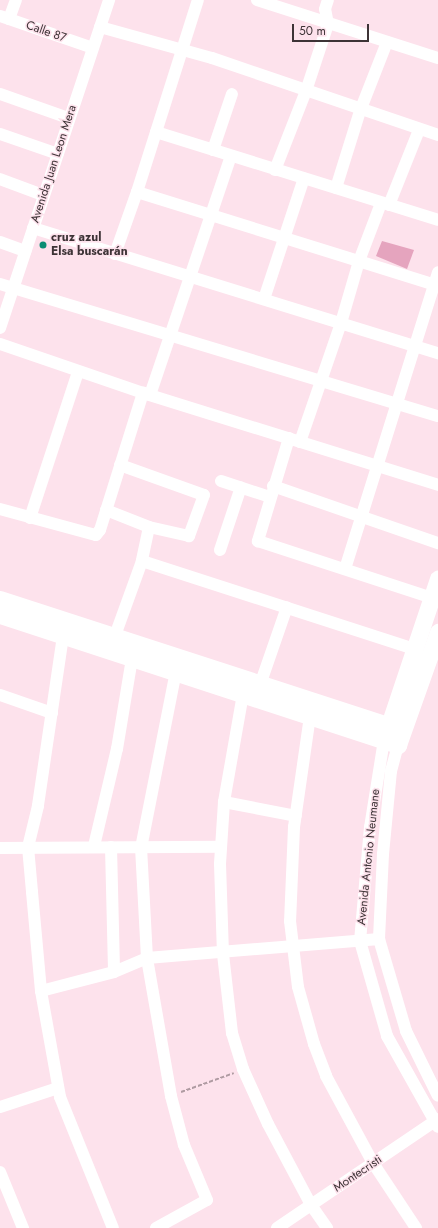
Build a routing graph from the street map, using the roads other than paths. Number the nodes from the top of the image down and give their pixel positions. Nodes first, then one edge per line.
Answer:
1 (16, 0) edge
2 (109, 0) edge
3 (198, 0) edge
4 (257, 0) edge
5 (328, 0) edge
6 (4, 17) edge
7 (328, 24) junction
8 (100, 27) junction
9 (387, 42) junction
10 (93, 48) junction
11 (181, 50) junction
12 (438, 58) edge
13 (306, 91) junction
14 (0, 94) edge
15 (232, 94) dead end
16 (360, 111) junction
17 (68, 118) junction
18 (419, 130) junction
19 (156, 132) junction
20 (0, 134) edge
21 (438, 135) edge
22 (213, 150) junction
23 (58, 154) junction
24 (231, 156) junction
25 (275, 170) junction
26 (0, 178) edge
27 (304, 178) junction
28 (336, 188) junction
29 (137, 192) junction
30 (43, 195) junction
31 (385, 204) junction
32 (211, 215) junction
33 (438, 220) edge
34 (32, 228) junction
35 (283, 238) junction
36 (0, 242) edge
37 (25, 251) junction
38 (115, 254) junction
39 (359, 261) junction
40 (438, 272) edge
41 (189, 278) junction
42 (0, 284) edge
43 (436, 286) edge
44 (13, 289) junction
45 (264, 299) junction
46 (341, 323) junction
47 (0, 328) edge
48 (170, 336) junction
49 (0, 344) edge
50 (413, 345) junction
51 (438, 353) edge
52 (78, 372) junction
53 (320, 379) junction
54 (147, 394) junction
55 (396, 402) junction
56 (438, 416) edge
57 (294, 440) junction
58 (120, 465) junction
59 (376, 466) junction
60 (221, 481) dead end
61 (438, 485) edge
62 (241, 487) junction
63 (271, 491) junction
64 (0, 509) edge
65 (106, 510) junction
66 (361, 516) junction
67 (30, 518) junction
68 (149, 527) junction
69 (438, 543) edge
70 (220, 550) dead end
71 (142, 561) junction
72 (345, 569) junction
73 (438, 580) edge
74 (432, 598) junction
75 (0, 599) edge
76 (287, 607) junction
77 (0, 615) edge
78 (438, 632) edge
79 (63, 636) junction
80 (112, 643) junction
81 (415, 649) junction
82 (435, 650) edge
83 (132, 658) junction
84 (176, 671) junction
85 (261, 682) junction
86 (243, 694) junction
87 (0, 695) edge
88 (52, 713) junction
89 (310, 716) junction
90 (393, 735) junction
91 (224, 802) junction
92 (296, 816) junction
93 (94, 846) junction
94 (28, 847) junction
95 (111, 847) junction
96 (221, 847) junction
97 (0, 848) edge
98 (141, 848) junction
99 (379, 939) junction
100 (360, 941) junction
101 (293, 945) junction
102 (223, 954) junction
103 (147, 958) junction
104 (114, 972) junction
105 (41, 991) junction
106 (58, 1088) junction
107 (438, 1096) edge
108 (0, 1107) edge
109 (437, 1122) edge
110 (373, 1163) junction
111 (0, 1172) edge
112 (311, 1205) junction
113 (23, 1228) edge
114 (113, 1228) edge
115 (156, 1228) edge
116 (277, 1228) edge
117 (327, 1228) edge
118 (416, 1228) edge

1 - 6 street
2 - 8 street, Avenida Juan Leon Mera
3 - 11 street
4 - 7 street
5 - 7 street
6 - 10 street, Calle 87
7 - 9 street
7 - 13 street
8 - 10 street, Avenida Juan Leon Mera
8 - 11 street
9 - 12 street
9 - 16 street
10 - 17 street, Avenida Juan Leon Mera
11 - 13 street
11 - 19 street
13 - 16 street
13 - 25 street
14 - 17 street
15 - 22 street
16 - 18 street
16 - 28 street
17 - 23 street, Avenida Juan Leon Mera
18 - 21 street
18 - 31 street
19 - 22 street
19 - 29 street
20 - 23 street
22 - 24 street
23 - 30 street, Avenida Juan Leon Mera
24 - 25 street
24 - 32 street
25 - 27 street
26 - 30 street
27 - 28 street
27 - 35 street
28 - 31 street
29 - 32 street
29 - 38 street
30 - 34 street, Avenida Juan Leon Mera
31 - 33 street
31 - 39 street
32 - 35 street
32 - 41 street
34 - 37 street, Avenida Juan Leon Mera
34 - 38 street
35 - 39 street
35 - 45 street
36 - 37 street
37 - 44 street, Avenida Juan Leon Mera
38 - 41 street
39 - 43 street
39 - 46 street
40 - 43 street
41 - 45 street
41 - 48 street
42 - 44 street
43 - 50 street
44 - 47 street, Avenida Juan Leon Mera
44 - 48 street
45 - 46 street
46 - 50 street
46 - 53 street
48 - 53 street
48 - 54 street
49 - 52 street
50 - 51 street
50 - 55 street
52 - 54 street
52 - 67 street
53 - 55 street
53 - 57 street
54 - 57 street
54 - 58 street
55 - 56 street
55 - 59 street
57 - 59 street
57 - 63 street
58 - 65 street
58 - 68 street
59 - 61 street
59 - 66 street
60 - 62 street
62 - 63 street
62 - 70 street
63 - 66 street
63 - 72 street
64 - 67 street
65 - 67 street
65 - 68 street
66 - 69 street
66 - 72 street
68 - 71 street
71 - 76 street
71 - 80 street
72 - 74 street
73 - 74 street, Avenida Antonio Neumane
74 - 81 street, Avenida Antonio Neumane
75 - 80 street
76 - 81 street
76 - 85 street
77 - 79 street
78 - 82 street, Avenida Antonio Neumane
79 - 80 street
79 - 88 street
80 - 83 street
80 - 85 street
81 - 90 street, Avenida Antonio Neumane
82 - 90 street, Avenida Antonio Neumane
83 - 84 street
83 - 93 street
84 - 86 street
84 - 98 street
85 - 90 street
86 - 89 street
86 - 91 street
87 - 88 street
88 - 94 street
89 - 90 street
89 - 92 street
90 - 99 street, Avenida Antonio Neumane
90 - 100 street, Avenida Antonio Neumane
91 - 92 street
91 - 96 street
92 - 101 street
93 - 94 street
93 - 95 street
94 - 97 street
94 - 105 street
95 - 98 street
95 - 104 street
96 - 98 street
96 - 102 street
98 - 103 street
99 - 100 street
99 - 107 street, Avenida Antonio Neumane
100 - 101 street
100 - 109 street, Avenida Antonio Neumane
101 - 102 street
101 - 110 street
102 - 103 street
102 - 112 street
103 - 104 street
103 - 115 street
104 - 105 street
105 - 106 street
106 - 108 street
106 - 114 street
109 - 110 street, Montecristi
110 - 112 street, Montecristi
110 - 118 street
111 - 113 street
112 - 116 street, Montecristi
112 - 117 street

